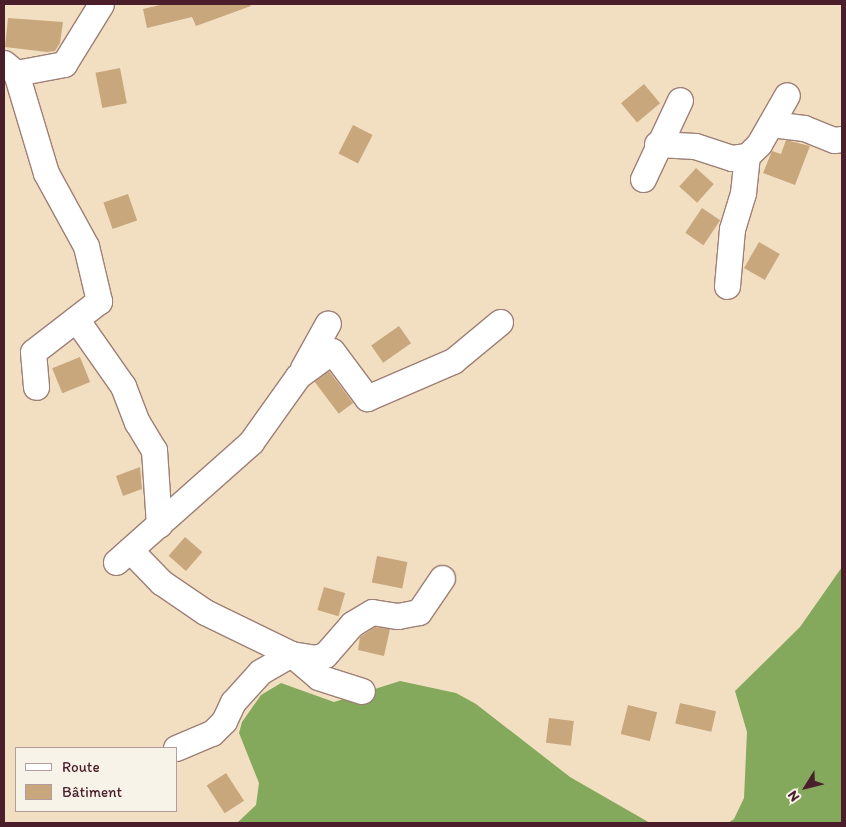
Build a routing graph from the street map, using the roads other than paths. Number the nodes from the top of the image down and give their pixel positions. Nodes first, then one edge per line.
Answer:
1 (101, 4) edge
2 (10, 68) edge
3 (787, 95) dead end
4 (680, 100) dead end
5 (771, 124) junction
6 (842, 139) edge
7 (657, 144) junction
8 (747, 156) junction
9 (643, 179) dead end
10 (727, 286) dead end
11 (76, 319) junction
12 (500, 322) dead end
13 (328, 323) dead end
14 (298, 376) junction
15 (36, 387) dead end
16 (159, 525) junction
17 (442, 578) dead end
18 (291, 654) junction
19 (362, 691) dead end
20 (178, 747) edge

1 - 2 street
2 - 11 street
3 - 5 street
4 - 7 street
5 - 6 street
5 - 8 street
7 - 8 street
7 - 9 street
8 - 10 street
11 - 15 street
11 - 16 street
12 - 14 street
13 - 14 street
14 - 16 street
16 - 18 street
17 - 18 street
18 - 19 street
18 - 20 street

